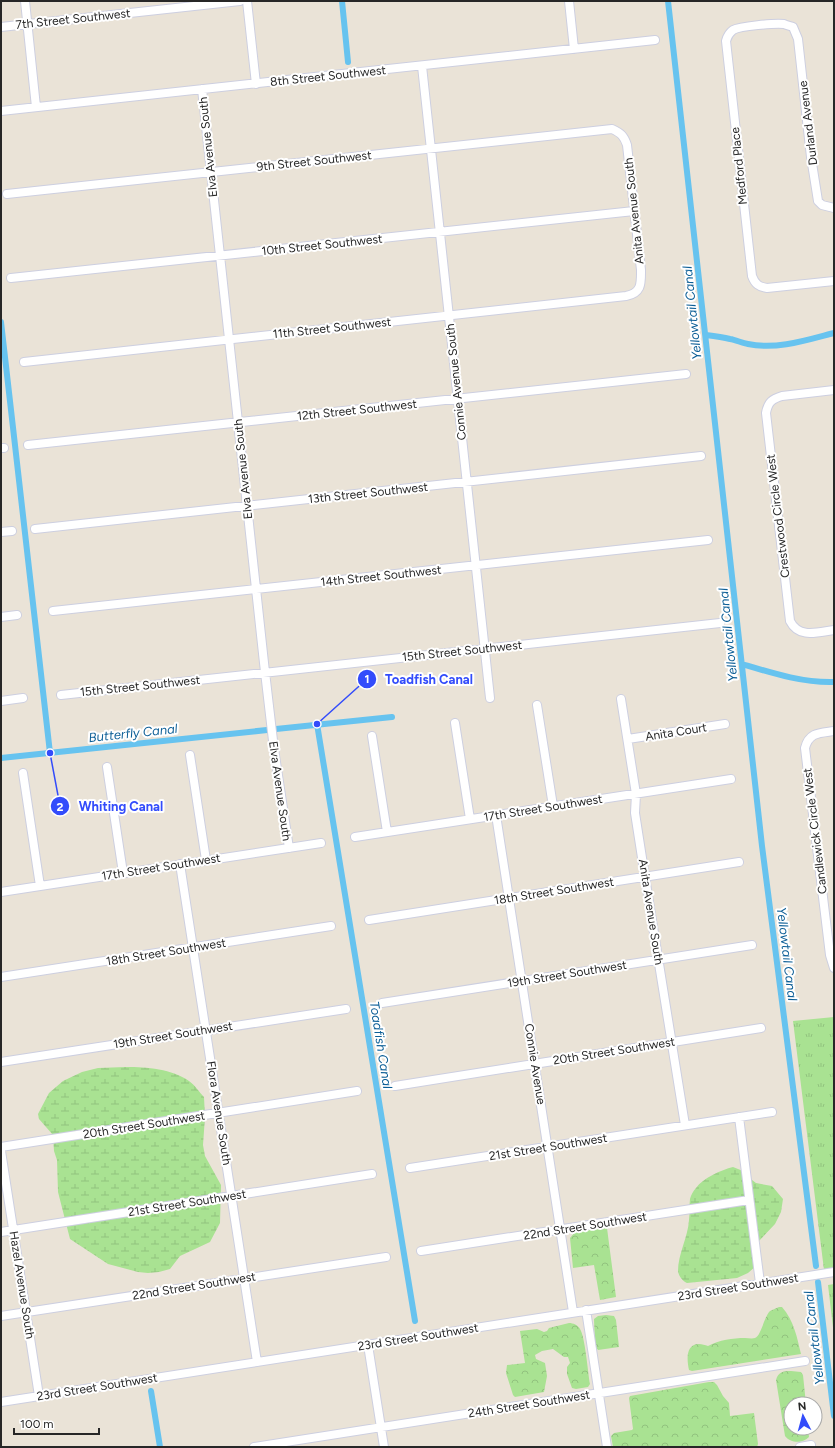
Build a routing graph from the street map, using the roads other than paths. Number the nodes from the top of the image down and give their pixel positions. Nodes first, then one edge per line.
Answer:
1 (25, 1) edge
2 (240, 1) edge
3 (247, 1) edge
4 (569, 1) edge
5 (28, 24) junction
6 (1, 27) edge
7 (792, 28) joint
8 (655, 40) dead end
9 (574, 49) junction
10 (422, 66) junction
11 (256, 84) junction
12 (202, 89) junction
13 (36, 108) junction
14 (1, 111) edge
15 (621, 133) joint
16 (431, 148) junction
17 (211, 172) junction
18 (7, 194) dead end
19 (834, 208) edge
20 (634, 211) junction
21 (440, 232) junction
22 (220, 256) junction
23 (11, 278) dead end
24 (834, 281) edge
25 (639, 290) joint
26 (449, 315) junction
27 (229, 339) junction
28 (24, 362) dead end
29 (686, 374) dead end
30 (834, 390) edge
31 (458, 398) junction
32 (238, 422) junction
33 (28, 445) dead end
34 (701, 456) dead end
35 (467, 482) junction
36 (247, 505) junction
37 (35, 528) dead end
38 (12, 531) dead end
39 (1, 532) edge
40 (708, 540) dead end
41 (476, 566) junction
42 (256, 589) junction
43 (53, 611) dead end
44 (17, 615) dead end
45 (1, 617) edge
46 (720, 623) dead end
47 (834, 630) edge
48 (485, 648) junction
49 (265, 672) junction
50 (61, 695) dead end
51 (23, 698) dead end
52 (490, 698) dead end
53 (621, 699) dead end
54 (1, 701) edge
55 (537, 705) dead end
56 (455, 723) dead end
57 (725, 724) dead end
58 (834, 731) edge
59 (372, 736) dead end
60 (628, 739) junction
61 (190, 755) dead end
62 (107, 767) dead end
63 (23, 773) dead end
64 (731, 779) dead end
65 (636, 794) junction
66 (553, 806) junction
67 (496, 815) junction
68 (470, 819) junction
69 (387, 832) junction
70 (355, 837) dead end
71 (321, 843) dead end
72 (289, 848) junction
73 (206, 860) junction
74 (739, 862) dead end
75 (180, 864) junction
76 (123, 873) junction
77 (645, 877) junction
78 (40, 886) junction
79 (1, 892) edge
80 (509, 898) junction
81 (369, 920) dead end
82 (331, 926) dead end
83 (752, 945) dead end
84 (193, 947) junction
85 (658, 960) junction
86 (834, 968) edge
87 (1, 977) edge
88 (522, 981) junction
89 (382, 1002) dead end
90 (346, 1009) dead end
91 (761, 1028) dead end
92 (206, 1030) junction
93 (671, 1042) junction
94 (1, 1062) edge
95 (535, 1063) junction
96 (395, 1086) dead end
97 (357, 1091) dead end
98 (772, 1112) dead end
99 (219, 1113) junction
100 (739, 1117) junction
101 (684, 1125) junction
102 (1, 1147) edge
103 (548, 1147) junction
104 (1, 1151) edge
105 (410, 1168) dead end
106 (372, 1174) dead end
107 (232, 1196) junction
108 (749, 1200) junction
109 (13, 1230) junction
110 (560, 1230) junction
111 (1, 1232) edge
112 (421, 1251) dead end
113 (386, 1257) dead end
114 (834, 1272) edge
115 (245, 1278) junction
116 (760, 1283) junction
117 (586, 1310) junction
118 (573, 1312) junction
119 (26, 1313) junction
120 (1, 1316) edge
121 (368, 1345) junction
122 (805, 1361) dead end
123 (258, 1362) junction
124 (599, 1393) junction
125 (39, 1396) junction
126 (1, 1402) edge
127 (381, 1427) junction
128 (811, 1445) dead end
129 (254, 1447) edge
130 (384, 1447) edge
131 (607, 1447) edge
132 (800, 1447) edge

1 - 5 street
2 - 5 street, 7th Street Southwest
3 - 11 street
4 - 9 street
5 - 6 street, 7th Street Southwest
5 - 13 street
7 - 19 street, Durland Avenue
7 - 24 street, Medford Place
8 - 9 street, 8th Street Southwest
9 - 10 street, 8th Street Southwest
10 - 11 street, 8th Street Southwest
10 - 16 street, Connie Avenue South
11 - 12 street, 8th Street Southwest
12 - 13 street, 8th Street Southwest
12 - 17 street, Elva Avenue South
13 - 14 street, 8th Street Southwest
15 - 16 street, 9th Street Southwest
15 - 20 street, Anita Avenue South
16 - 17 street, 9th Street Southwest
16 - 21 street, Connie Avenue South
17 - 18 street, 9th Street Southwest
17 - 22 street, Elva Avenue South
20 - 21 street, 10th Street Southwest
20 - 25 street, Anita Avenue South
21 - 22 street, 10th Street Southwest
21 - 26 street, Connie Avenue South
22 - 23 street, 10th Street Southwest
22 - 27 street, Elva Avenue South
25 - 26 street, 11th Street Southwest
26 - 27 street, 11th Street Southwest
26 - 31 street, Connie Avenue South
27 - 28 street, 11th Street Southwest
27 - 32 street, Elva Avenue South
29 - 31 street, 12th Street Southwest
30 - 47 street, Crestwood Circle West
31 - 32 street, 12th Street Southwest
31 - 35 street, Connie Avenue South
32 - 33 street, 12th Street Southwest
32 - 36 street, Elva Avenue South
34 - 35 street, 13th Street Southwest
35 - 36 street, 13th Street Southwest
35 - 41 street, Connie Avenue South
36 - 37 street, 13th Street Southwest
36 - 42 street, Elva Avenue South
38 - 39 street
40 - 41 street, 14th Street Southwest
41 - 42 street, 14th Street Southwest
41 - 48 street, Connie Avenue South
42 - 43 street, 14th Street Southwest
42 - 49 street, Elva Avenue South
44 - 45 street
46 - 48 street, 15th Street Southwest
48 - 49 street, 15th Street Southwest
48 - 52 street, Connie Avenue South
49 - 50 street, 15th Street Southwest
49 - 72 street, Elva Avenue South
51 - 54 street
53 - 60 street, Anita Avenue South
55 - 66 street
56 - 68 street
57 - 60 street, Anita Court
58 - 86 street, Candlewick Circle West
59 - 69 street
60 - 65 street, Anita Avenue South
61 - 73 street
62 - 76 street
63 - 78 street
64 - 65 street, 17th Street Southwest
65 - 66 street, 17th Street Southwest
65 - 77 street, Anita Avenue South
66 - 67 street, 17th Street Southwest
67 - 68 street, 17th Street Southwest
67 - 80 street, Connie Avenue
68 - 69 street, 17th Street Southwest
69 - 70 street, 17th Street Southwest
71 - 72 street, 17th Street Southwest
72 - 73 street, 17th Street Southwest
73 - 75 street, 17th Street Southwest
74 - 77 street, 18th Street Southwest
75 - 76 street, 17th Street Southwest
75 - 84 street, Flora Avenue South
76 - 78 street, 17th Street Southwest
77 - 80 street, 18th Street Southwest
77 - 85 street, Anita Avenue South
78 - 79 street, 17th Street Southwest
80 - 81 street, 18th Street Southwest
80 - 88 street, Connie Avenue
82 - 84 street, 18th Street Southwest
83 - 85 street, 19th Street Southwest
84 - 87 street, 18th Street Southwest
84 - 92 street, Flora Avenue South
85 - 88 street, 19th Street Southwest
85 - 93 street, Anita Avenue South
88 - 89 street, 19th Street Southwest
88 - 95 street, Connie Avenue
90 - 92 street, 19th Street Southwest
91 - 93 street, 20th Street Southwest
92 - 94 street, 19th Street Southwest
92 - 99 street, Flora Avenue South
93 - 95 street, 20th Street Southwest
93 - 101 street, Anita Avenue South
95 - 96 street, 20th Street Southwest
95 - 103 street, Connie Avenue
97 - 99 street, 20th Street Southwest
98 - 100 street
99 - 102 street, 20th Street Southwest
99 - 107 street, Flora Avenue South
100 - 101 street, 21st Street Southwest
100 - 108 street
101 - 103 street, 21st Street Southwest
103 - 105 street, 21st Street Southwest
103 - 110 street, Connie Avenue
104 - 109 street, Hazel Avenue South
106 - 107 street, 21st Street Southwest
107 - 109 street, 21st Street Southwest
107 - 115 street, Flora Avenue South
108 - 110 street, 22nd Street Southwest
108 - 116 street
109 - 111 street, 21st Street Southwest
109 - 119 street, Hazel Avenue South
110 - 112 street, 22nd Street Southwest
110 - 118 street, Connie Avenue
113 - 115 street, 22nd Street Southwest
114 - 116 street, 23rd Street Southwest
115 - 119 street, 22nd Street Southwest
115 - 123 street, Flora Avenue South
116 - 117 street, 23rd Street Southwest
117 - 118 street, 23rd Street Southwest
117 - 124 street
118 - 121 street, 23rd Street Southwest
119 - 120 street, 22nd Street Southwest
119 - 125 street, Hazel Avenue South
121 - 123 street, 23rd Street Southwest
121 - 127 street
122 - 124 street, 24th Street Southwest
123 - 125 street, 23rd Street Southwest
124 - 127 street, 24th Street Southwest
124 - 131 street
125 - 126 street, 23rd Street Southwest
127 - 129 street, 24th Street Southwest
127 - 130 street
128 - 132 street

